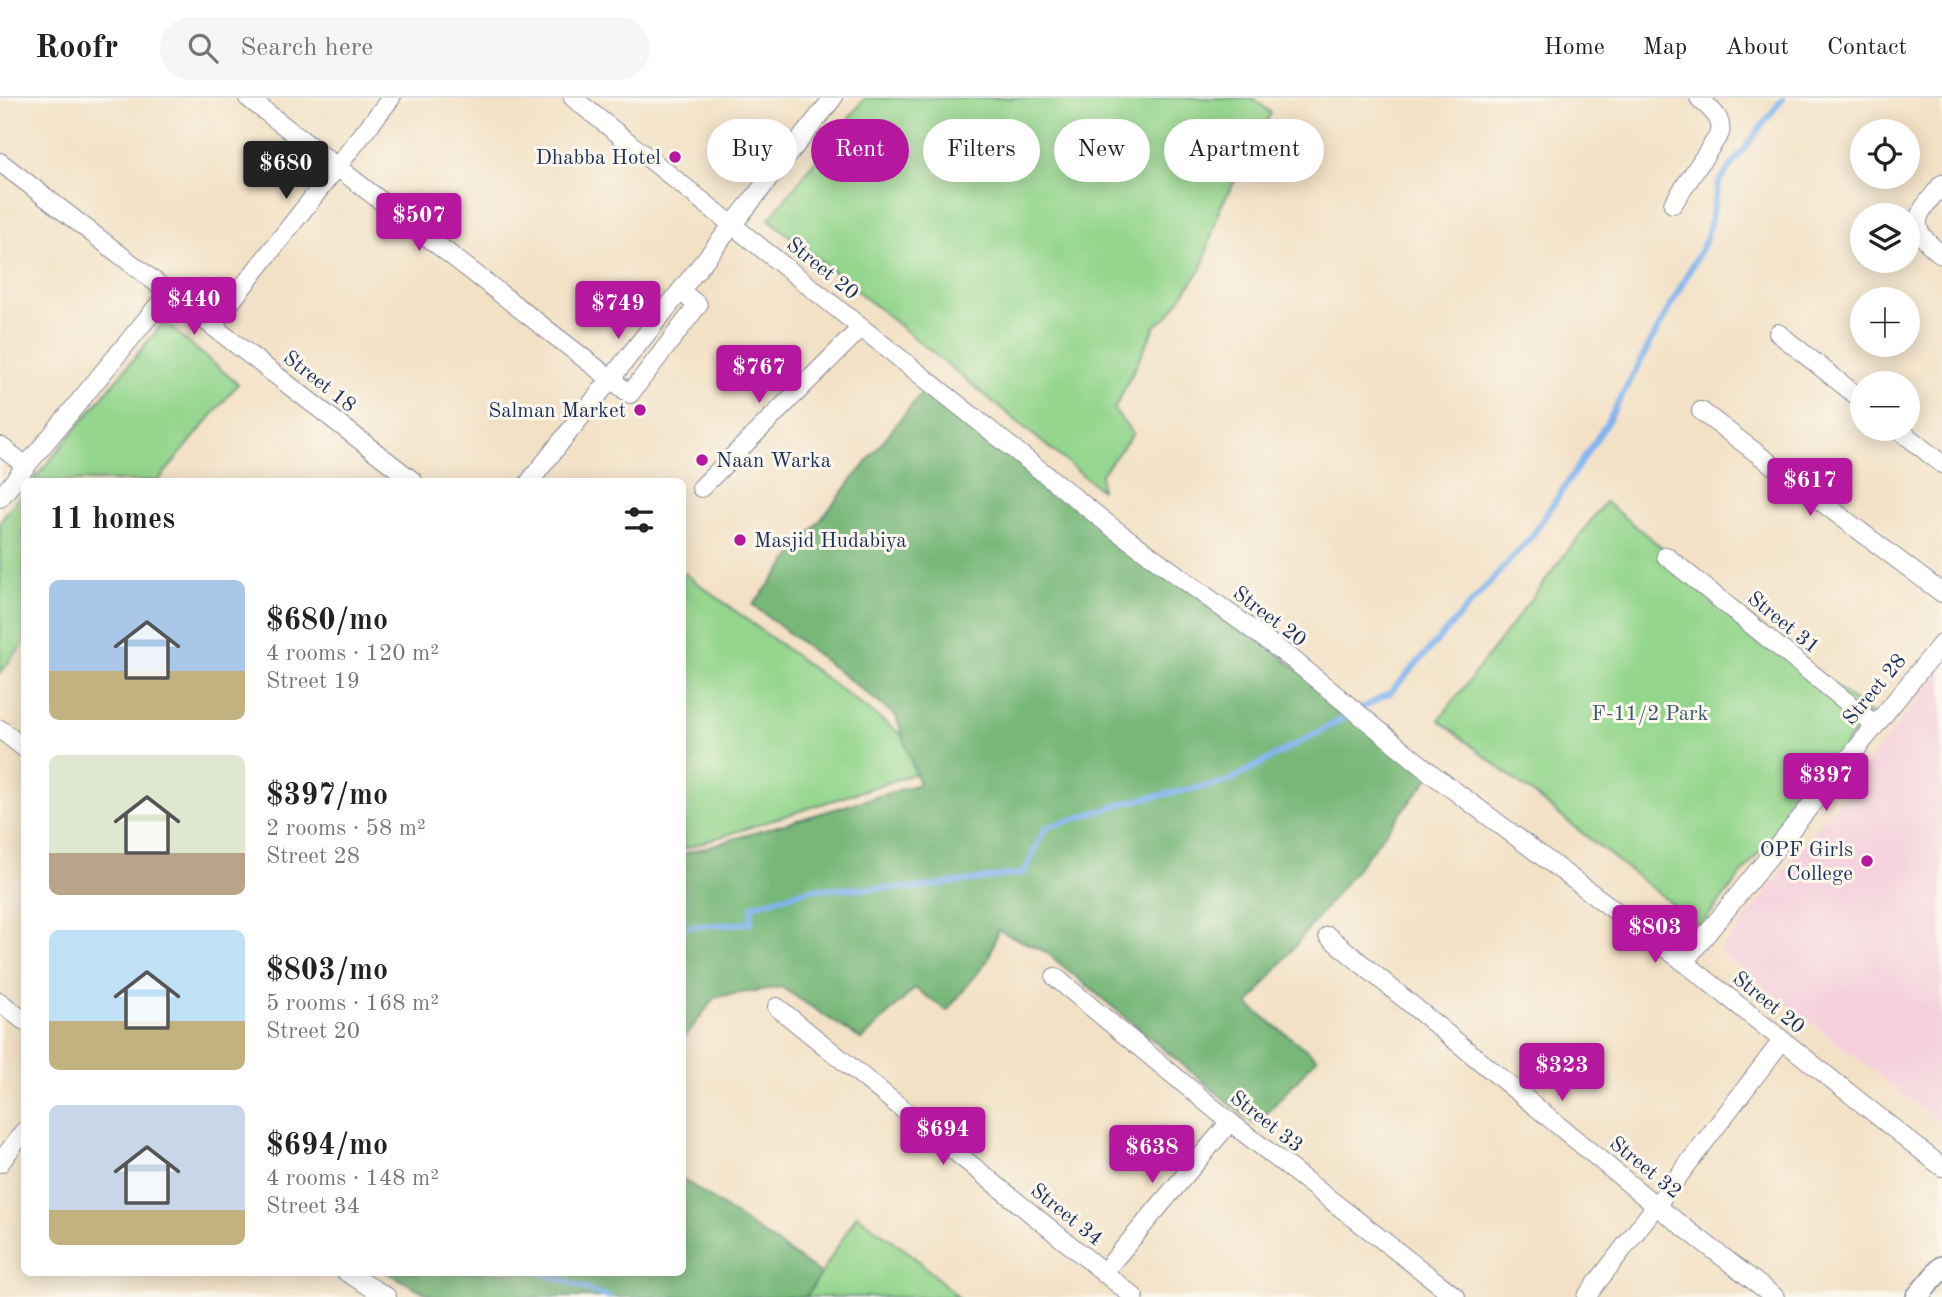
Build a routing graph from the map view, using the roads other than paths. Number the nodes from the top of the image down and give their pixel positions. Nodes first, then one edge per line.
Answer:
1 (248, 98) edge
2 (390, 98) edge
3 (573, 98) edge
4 (834, 98) edge
5 (1699, 98) edge
6 (0, 162) edge
7 (338, 166) junction
8 (1942, 184) edge
9 (1673, 204) dead end
10 (734, 224) junction
11 (1942, 255) edge
12 (168, 293) junction
13 (212, 326) junction
14 (861, 328) junction
15 (1777, 333) dead end
16 (613, 378) junction
17 (1850, 391) edge
18 (1701, 411) dead end
19 (1913, 441) edge
20 (0, 446) edge
21 (1942, 464) edge
22 (25, 465) junction
23 (409, 478) edge
24 (532, 478) edge
25 (701, 488) dead end
26 (0, 498) edge
27 (1666, 556) dead end
28 (1942, 593) edge
29 (1942, 643) edge
30 (1874, 724) junction
31 (0, 729) edge
32 (21, 746) edge
33 (1328, 936) dead end
34 (1684, 962) junction
35 (1055, 976) dead end
36 (0, 1002) edge
37 (778, 1007) dead end
38 (21, 1019) edge
39 (1781, 1042) junction
40 (1230, 1122) junction
41 (21, 1135) edge
42 (0, 1163) edge
43 (1942, 1167) edge
44 (1655, 1205) junction
45 (1942, 1267) edge
46 (1103, 1273) junction
47 (353, 1276) edge
48 (387, 1297) edge
49 (1133, 1297) edge
50 (1456, 1297) edge
51 (1586, 1297) edge
52 (1774, 1297) edge
53 (1917, 1297) edge

1 - 7 street
2 - 7 street
3 - 10 street, Street 20
4 - 10 street
5 - 9 street
6 - 12 street, Street 18
7 - 13 street
7 - 16 street
8 - 11 street
10 - 14 street, Street 20
10 - 16 street
12 - 13 street, Street 18
12 - 22 street
13 - 23 street, Street 18
14 - 25 street
14 - 34 street, Street 20
15 - 17 street
16 - 24 street
18 - 28 street
19 - 21 street
20 - 22 street
22 - 26 street
27 - 30 street, Street 31
29 - 30 street, Street 28
30 - 34 street, Street 28
31 - 32 street
33 - 44 street, Street 32
34 - 39 street, Street 20
35 - 40 street, Street 33
36 - 38 street
37 - 46 street, Street 34
39 - 43 street, Street 20
39 - 44 street
40 - 46 street
40 - 50 street, Street 33
41 - 42 street
44 - 51 street
44 - 52 street, Street 32
45 - 53 street
46 - 49 street, Street 34
47 - 48 street

